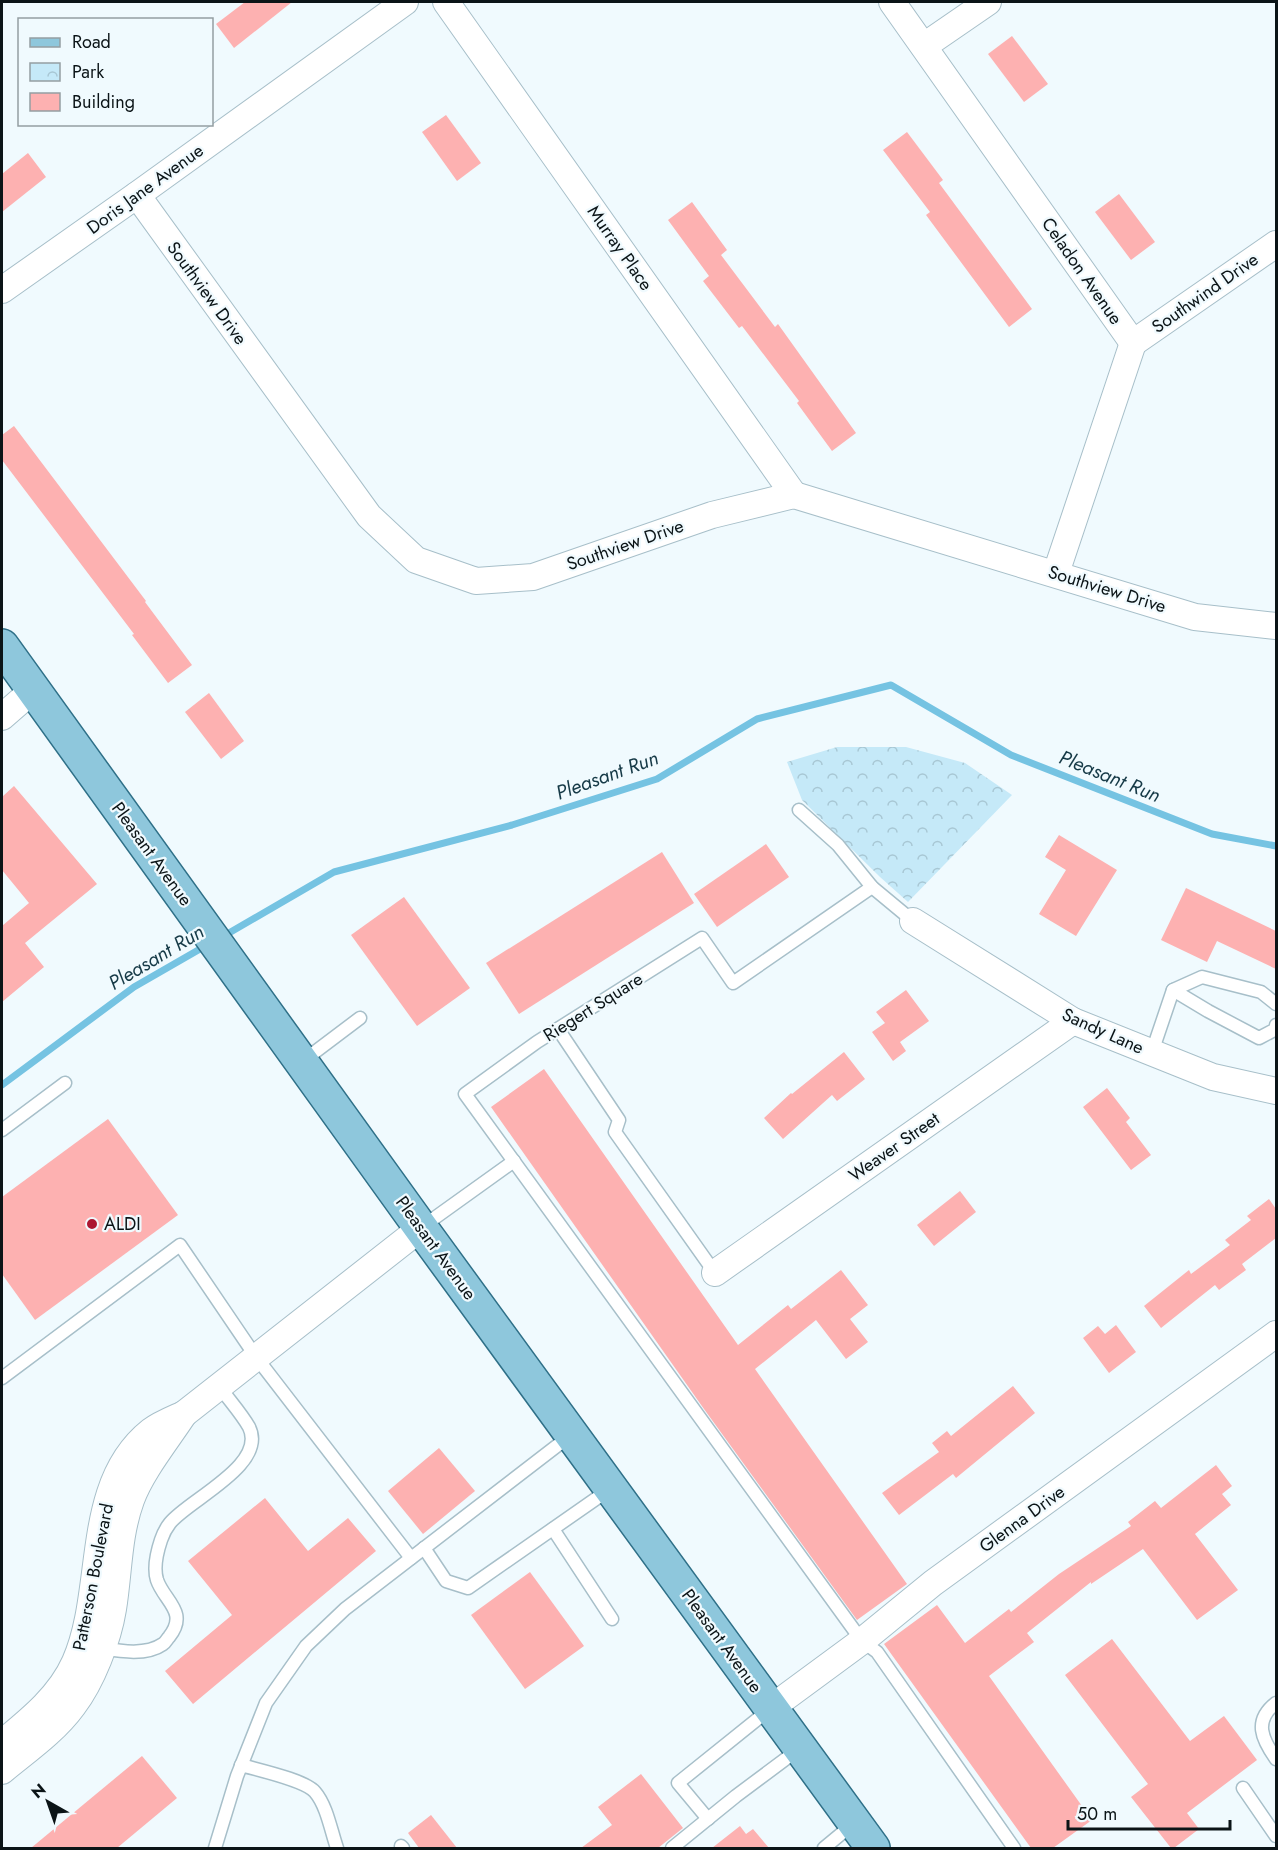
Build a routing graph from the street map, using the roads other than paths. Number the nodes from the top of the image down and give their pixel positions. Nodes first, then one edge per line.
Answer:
1 (405, 2) edge
2 (446, 2) edge
3 (892, 2) edge
4 (988, 2) edge
5 (924, 46) junction
6 (137, 195) junction
7 (1276, 244) edge
8 (2, 290) edge
9 (1133, 343) junction
10 (794, 495) junction
11 (1056, 573) junction
12 (1276, 626) edge
13 (2, 646) edge
14 (33, 690) junction
15 (2, 717) edge
16 (799, 810) dead end
17 (872, 887) junction
18 (913, 921) joint
19 (1173, 990) junction
20 (1276, 1004) edge
21 (360, 1018) dead end
22 (1073, 1021) junction
23 (1276, 1025) edge
24 (558, 1029) junction
25 (1152, 1052) junction
26 (302, 1062) junction
27 (65, 1083) dead end
28 (1276, 1091) edge
29 (2, 1130) edge
30 (514, 1161) junction
31 (421, 1228) junction
32 (715, 1273) joint
33 (1276, 1334) edge
34 (256, 1357) junction
35 (2, 1378) edge
36 (219, 1386) junction
37 (572, 1434) junction
38 (611, 1488) junction
39 (553, 1529) junction
40 (424, 1548) junction
41 (411, 1558) junction
42 (612, 1619) dead end
43 (862, 1641) junction
44 (91, 1646) junction
45 (1276, 1703) edge
46 (771, 1708) junction
47 (2, 1743) edge
48 (800, 1748) junction
49 (1276, 1759) edge
50 (241, 1765) junction
51 (2, 1771) edge
52 (1243, 1788) dead end
53 (708, 1819) junction
54 (863, 1836) edge
55 (1276, 1836) edge
56 (215, 1848) edge
57 (337, 1848) edge
58 (672, 1848) edge
59 (824, 1848) edge
60 (1014, 1848) edge

1 - 6 street, Doris Jane Avenue
2 - 10 street, Murray Place
3 - 5 street, Celadon Avenue
4 - 5 street
5 - 9 street, Celadon Avenue
6 - 8 street, Doris Jane Avenue
6 - 10 street, Southview Drive
7 - 9 street, Southwind Drive
9 - 11 street, Celadon Avenue
10 - 11 street, Southview Drive
11 - 12 street, Southview Drive
13 - 14 main road, Pleasant Avenue
14 - 15 street
14 - 26 main road, Pleasant Avenue
16 - 17 lane
17 - 18 lane
17 - 24 lane, Riegert Square
18 - 22 street, Sandy Lane
19 - 20 lane
19 - 23 lane
19 - 25 lane
21 - 26 lane
22 - 25 street, Sandy Lane
22 - 32 street, Weaver Street
24 - 30 lane, Riegert Square
24 - 32 lane
25 - 28 street, Sandy Lane
26 - 31 main road, Pleasant Avenue
27 - 29 lane
30 - 31 lane
30 - 43 lane
31 - 34 street, Patterson Boulevard
31 - 37 main road, Pleasant Avenue
33 - 43 street, Glenna Drive
34 - 35 lane
34 - 36 street, Patterson Boulevard
34 - 41 lane
36 - 44 street, Patterson Boulevard
36 - 44 lane
37 - 38 main road, Pleasant Avenue
37 - 40 lane
38 - 39 lane
38 - 46 main road, Pleasant Avenue
39 - 40 lane
39 - 42 lane
40 - 41 lane
41 - 50 lane
43 - 46 street, Glenna Drive
43 - 60 lane
44 - 47 street, Patterson Boulevard
44 - 51 street, Patterson Boulevard
45 - 49 lane
46 - 48 main road, Pleasant Avenue
46 - 53 lane
48 - 53 lane
48 - 54 main road, Pleasant Avenue
50 - 56 lane
50 - 57 lane
52 - 55 lane
53 - 58 lane
54 - 59 lane

